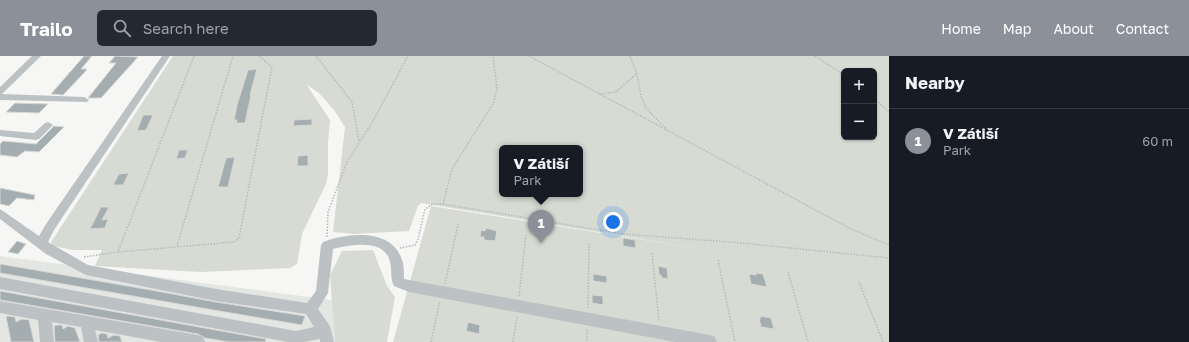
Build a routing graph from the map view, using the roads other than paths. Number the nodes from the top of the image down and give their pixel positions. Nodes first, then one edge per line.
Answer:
1 (37, 56) edge
2 (166, 56) edge
3 (0, 80) edge
4 (12, 80) junction
5 (0, 92) edge
6 (0, 97) edge
7 (84, 100) dead end
8 (48, 126) dead end
9 (0, 133) edge
10 (0, 213) edge
11 (41, 244) junction
12 (0, 283) edge
13 (0, 306) edge
14 (310, 309) junction
15 (44, 314) junction
16 (86, 322) junction
17 (136, 336) edge
18 (326, 337) edge
19 (182, 340) edge
20 (47, 342) edge
21 (91, 342) edge
22 (198, 342) edge
23 (710, 342) edge

1 - 4 street
2 - 11 street
3 - 4 street
4 - 5 street
6 - 7 street
8 - 9 street
10 - 11 street
11 - 14 street
12 - 18 street
13 - 15 street
14 - 18 street
14 - 23 street
15 - 16 street
15 - 20 street
16 - 17 street
16 - 21 street
17 - 19 street
19 - 22 street

